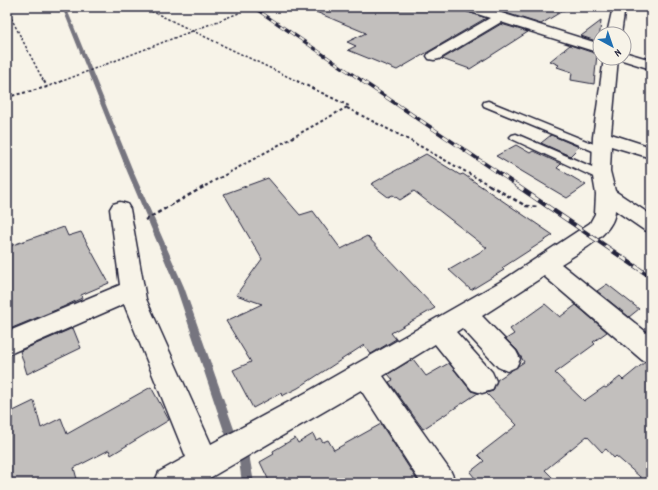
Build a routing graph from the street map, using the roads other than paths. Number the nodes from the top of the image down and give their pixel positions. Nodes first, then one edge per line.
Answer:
1 (470, 7) edge
2 (619, 7) edge
3 (500, 17) junction
4 (615, 26) edge
5 (592, 46) edge
6 (434, 56) dead end
7 (632, 59) edge
8 (651, 65) edge
9 (609, 66) edge
10 (488, 104) dead end
11 (516, 137) dead end
12 (602, 144) junction
13 (651, 153) edge
14 (604, 185) junction
15 (122, 220) road end
16 (651, 225) edge
17 (545, 264) junction
18 (131, 290) junction
19 (464, 314) junction
20 (438, 329) junction
21 (7, 344) edge
22 (651, 352) edge
23 (507, 359) dead end
24 (365, 373) junction
25 (482, 381) dead end
26 (212, 459) junction
27 (170, 483) edge
28 (440, 483) edge

1 - 3 street
2 - 4 street
3 - 5 street
3 - 6 street
7 - 8 street
9 - 12 street
10 - 12 lane
11 - 14 lane
12 - 13 street
12 - 14 street
14 - 16 street
14 - 17 street
15 - 18 street
17 - 19 street
17 - 22 street
18 - 21 street
18 - 26 street
19 - 20 street
19 - 23 street
20 - 24 street
20 - 25 street
24 - 26 street
24 - 28 street
26 - 27 street

